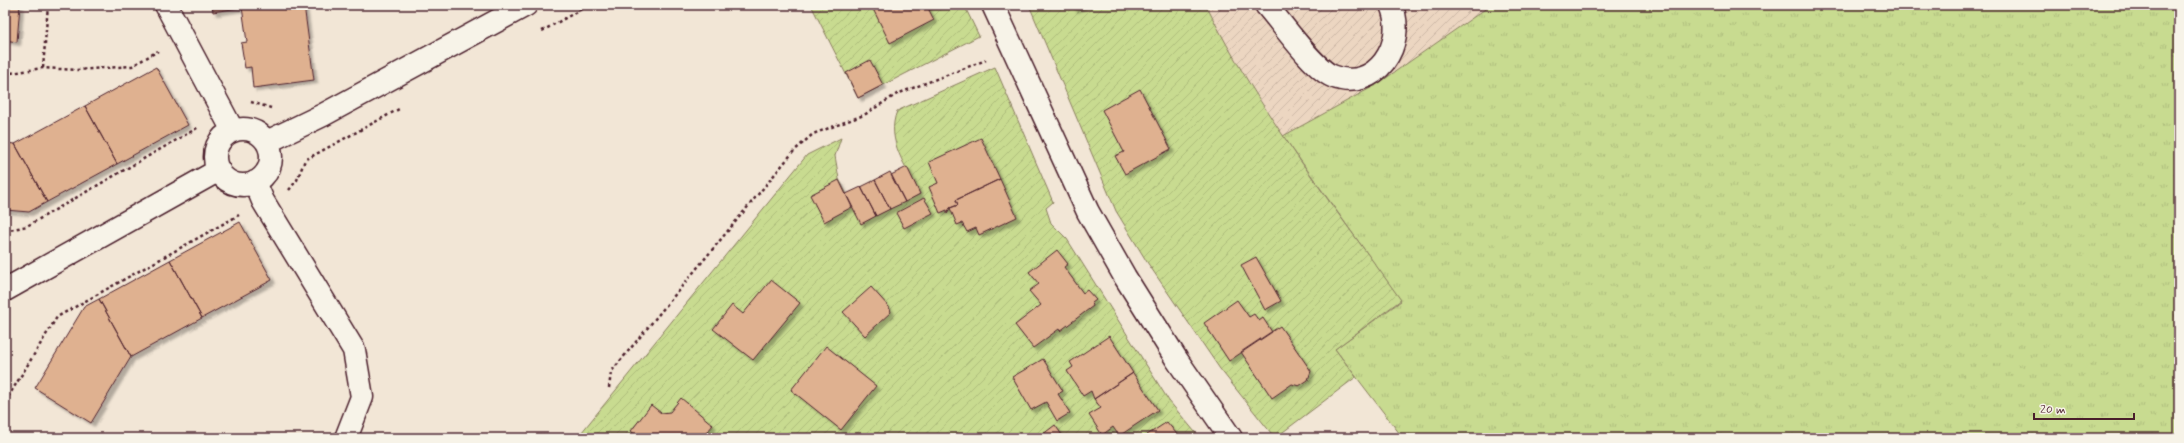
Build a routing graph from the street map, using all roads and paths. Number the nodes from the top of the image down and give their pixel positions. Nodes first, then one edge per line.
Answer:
1 (48, 5) edge
2 (166, 5) edge
3 (526, 5) edge
4 (993, 5) edge
5 (1266, 5) edge
6 (1391, 5) edge
7 (1014, 49) junction
8 (159, 50) dead end
9 (43, 68) junction
10 (5, 74) edge
11 (206, 123) dead end
12 (233, 131) junction
13 (267, 142) junction
14 (305, 160) dead end
15 (219, 170) junction
16 (259, 192) junction
17 (5, 231) edge
18 (5, 290) edge
19 (609, 388) dead end
20 (5, 402) edge
21 (346, 438) edge
22 (1231, 438) edge

1 - 9 path
2 - 12 street
3 - 13 street
4 - 7 street
5 - 6 street
7 - 19 path
7 - 22 street
8 - 9 path
9 - 10 path
11 - 17 path
12 - 13 street
12 - 15 street
13 - 16 street
14 - 16 path
15 - 16 street
15 - 18 street
16 - 20 path
16 - 21 street

